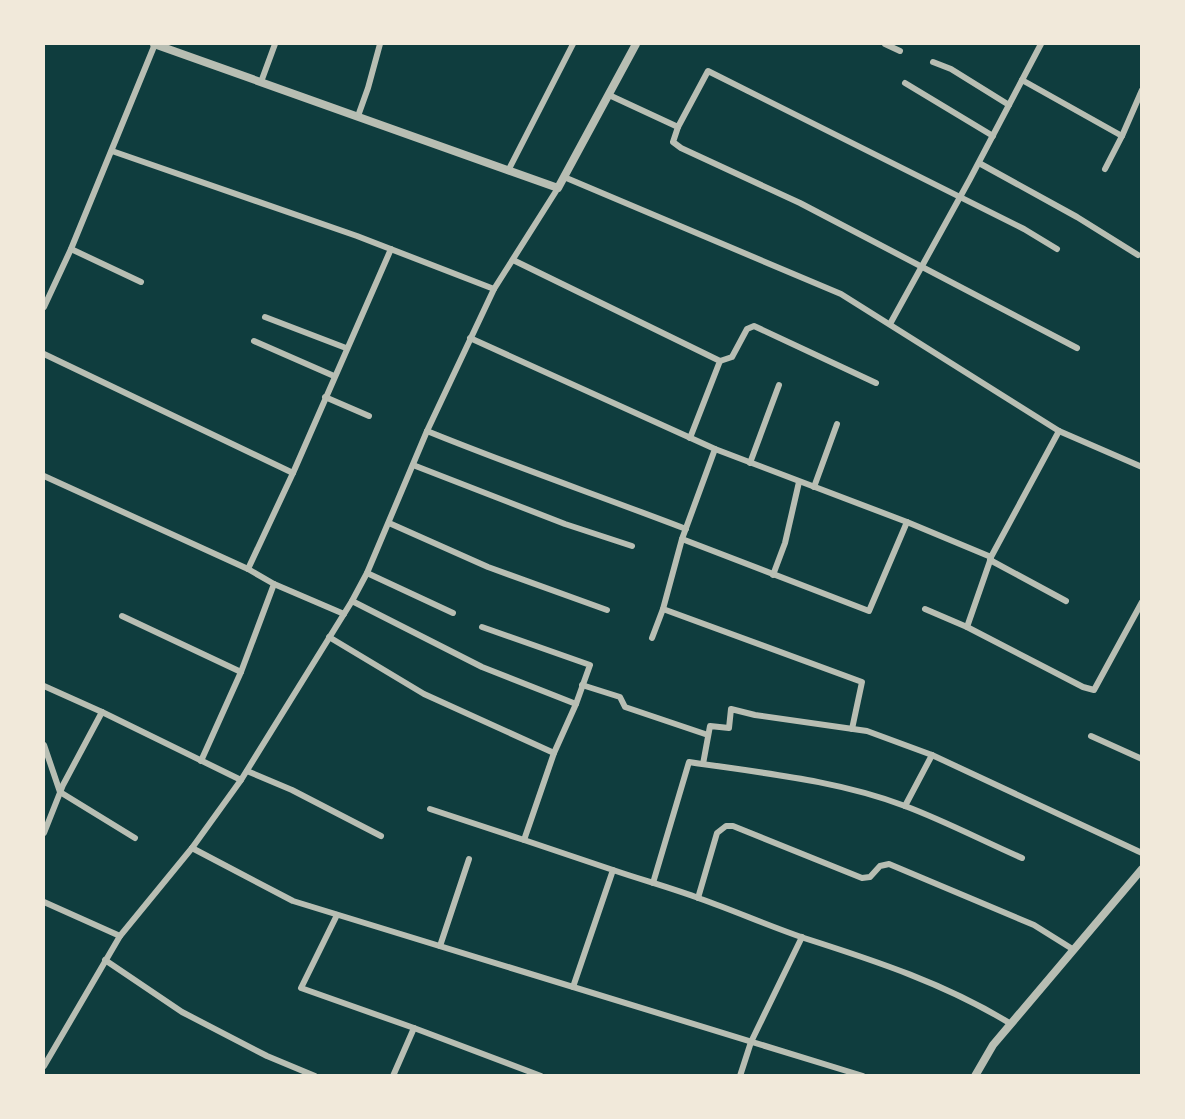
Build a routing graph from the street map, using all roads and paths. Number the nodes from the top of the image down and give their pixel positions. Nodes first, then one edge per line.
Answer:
1 (155, 44) edge
2 (275, 44) edge
3 (380, 44) edge
4 (573, 44) edge
5 (636, 44) edge
6 (885, 44) edge
7 (1041, 44) edge
8 (173, 47) edge
9 (900, 51) dead end
10 (933, 62) dead end
11 (1022, 80) junction
12 (261, 82) junction
13 (905, 83) dead end
14 (1142, 90) edge
15 (609, 95) junction
16 (1009, 105) junction
17 (358, 116) junction
18 (678, 127) junction
19 (993, 136) junction
20 (1122, 136) junction
21 (112, 151) junction
22 (979, 163) junction
23 (1105, 169) dead end
24 (508, 171) junction
25 (564, 177) junction
26 (558, 188) junction
27 (960, 197) junction
28 (71, 249) junction
29 (391, 249) junction
30 (1057, 249) dead end
31 (1138, 255) dead end
32 (513, 260) junction
33 (922, 266) junction
34 (141, 282) dead end
35 (494, 289) junction
36 (44, 307) edge
37 (265, 317) dead end
38 (890, 324) junction
39 (470, 338) junction
40 (254, 341) dead end
41 (346, 348) junction
42 (1077, 348) dead end
43 (44, 354) edge
44 (720, 360) junction
45 (334, 376) junction
46 (876, 382) dead end
47 (779, 385) dead end
48 (325, 397) junction
49 (369, 417) dead end
50 (837, 424) dead end
51 (427, 431) junction
52 (1059, 431) junction
53 (690, 438) junction
54 (715, 450) junction
55 (750, 463) junction
56 (414, 465) junction
57 (1142, 467) edge
58 (293, 473) junction
59 (44, 476) edge
60 (799, 482) junction
61 (814, 488) junction
62 (908, 522) junction
63 (389, 523) junction
64 (687, 529) junction
65 (682, 539) junction
66 (632, 546) dead end
67 (991, 559) junction
68 (248, 569) junction
69 (367, 573) junction
70 (773, 575) junction
71 (274, 584) junction
72 (352, 601) junction
73 (1066, 601) dead end
74 (1142, 602) edge
75 (663, 609) junction
76 (925, 609) dead end
77 (607, 610) dead end
78 (453, 613) dead end
79 (344, 614) junction
80 (122, 616) dead end
81 (482, 627) dead end
82 (967, 627) junction
83 (330, 637) junction
84 (652, 638) dead end
85 (240, 672) junction
86 (582, 685) junction
87 (44, 686) edge
88 (576, 704) junction
89 (102, 712) junction
90 (852, 729) junction
91 (708, 735) junction
92 (1091, 736) dead end
93 (44, 745) edge
94 (554, 753) junction
95 (932, 755) junction
96 (1142, 759) edge
97 (201, 761) junction
98 (704, 764) junction
99 (247, 771) junction
100 (241, 780) junction
101 (60, 792) junction
102 (904, 806) junction
103 (429, 809) dead end
104 (44, 833) edge
105 (381, 836) dead end
106 (135, 838) dead end
107 (524, 840) junction
108 (192, 848) junction
109 (1142, 853) edge
110 (1022, 858) dead end
111 (468, 859) dead end
112 (1142, 869) edge
113 (613, 870) junction
114 (653, 883) junction
115 (698, 898) junction
116 (44, 902) edge
117 (337, 915) junction
118 (120, 936) junction
119 (802, 937) junction
120 (440, 946) junction
121 (1074, 950) junction
122 (105, 960) junction
123 (573, 987) junction
124 (1011, 1024) junction
125 (414, 1028) junction
126 (751, 1042) junction
127 (44, 1066) edge
128 (315, 1076) edge
129 (393, 1076) edge
130 (541, 1076) edge
131 (740, 1076) edge
132 (863, 1076) edge
133 (975, 1076) edge

1 - 8 street
1 - 21 street
2 - 12 street
3 - 17 street
4 - 24 street
5 - 15 street
6 - 9 street
7 - 11 street
8 - 12 street
10 - 16 street
11 - 16 street
11 - 20 street
12 - 17 street
13 - 19 street
14 - 20 street
15 - 18 street
15 - 25 street
16 - 19 street
17 - 24 street
18 - 27 street
18 - 33 street
19 - 22 street
20 - 23 street
21 - 28 street
21 - 29 street
22 - 27 street
22 - 31 street
24 - 26 street
25 - 26 street
25 - 38 street
26 - 32 street
27 - 30 street
27 - 33 street
28 - 34 street
28 - 36 street
29 - 35 street
29 - 41 street
32 - 35 street
32 - 44 street
33 - 38 street
33 - 42 street
35 - 39 street
37 - 41 street
38 - 52 street
39 - 51 street
39 - 53 street
40 - 45 street
41 - 45 street
43 - 58 street
44 - 46 street
44 - 53 street
45 - 48 street
47 - 55 street
48 - 49 street
48 - 58 street
50 - 61 street
51 - 56 street
51 - 64 street
52 - 57 street
52 - 67 street
53 - 54 street
54 - 55 street
54 - 64 street
55 - 60 street
56 - 63 street
56 - 66 street
58 - 68 street
59 - 68 street
60 - 61 street
60 - 70 street
61 - 62 street
62 - 67 street
62 - 70 street
63 - 69 street
63 - 77 street
64 - 65 street
65 - 70 street
65 - 75 street
67 - 73 street
67 - 82 street
68 - 71 street
69 - 72 street
69 - 78 street
71 - 79 street
71 - 85 street
72 - 79 street
72 - 88 street
74 - 82 street
75 - 84 street
75 - 90 street
76 - 82 street
79 - 83 street
80 - 85 street
81 - 86 street
83 - 94 street
83 - 99 street
85 - 97 street
86 - 88 street
86 - 91 street
87 - 89 street
88 - 94 street
89 - 97 street
89 - 101 street
90 - 91 street
90 - 95 street
91 - 98 street
92 - 96 street
93 - 101 street
94 - 107 street
95 - 102 street
95 - 109 street
97 - 100 street
98 - 102 street
98 - 114 street
99 - 100 street
99 - 105 street
100 - 108 street
101 - 104 street
101 - 106 street
102 - 110 street
103 - 107 street
107 - 113 street
108 - 117 street
108 - 118 street
111 - 120 street
112 - 121 street
113 - 114 street
113 - 123 street
114 - 115 street
115 - 119 street
115 - 121 street
116 - 118 street
117 - 120 street
117 - 125 street
118 - 122 street
119 - 124 street
119 - 126 street
120 - 123 street
121 - 124 street
122 - 127 street
122 - 128 street
123 - 126 street
124 - 133 street
125 - 129 street
125 - 130 street
126 - 131 street
126 - 132 street

